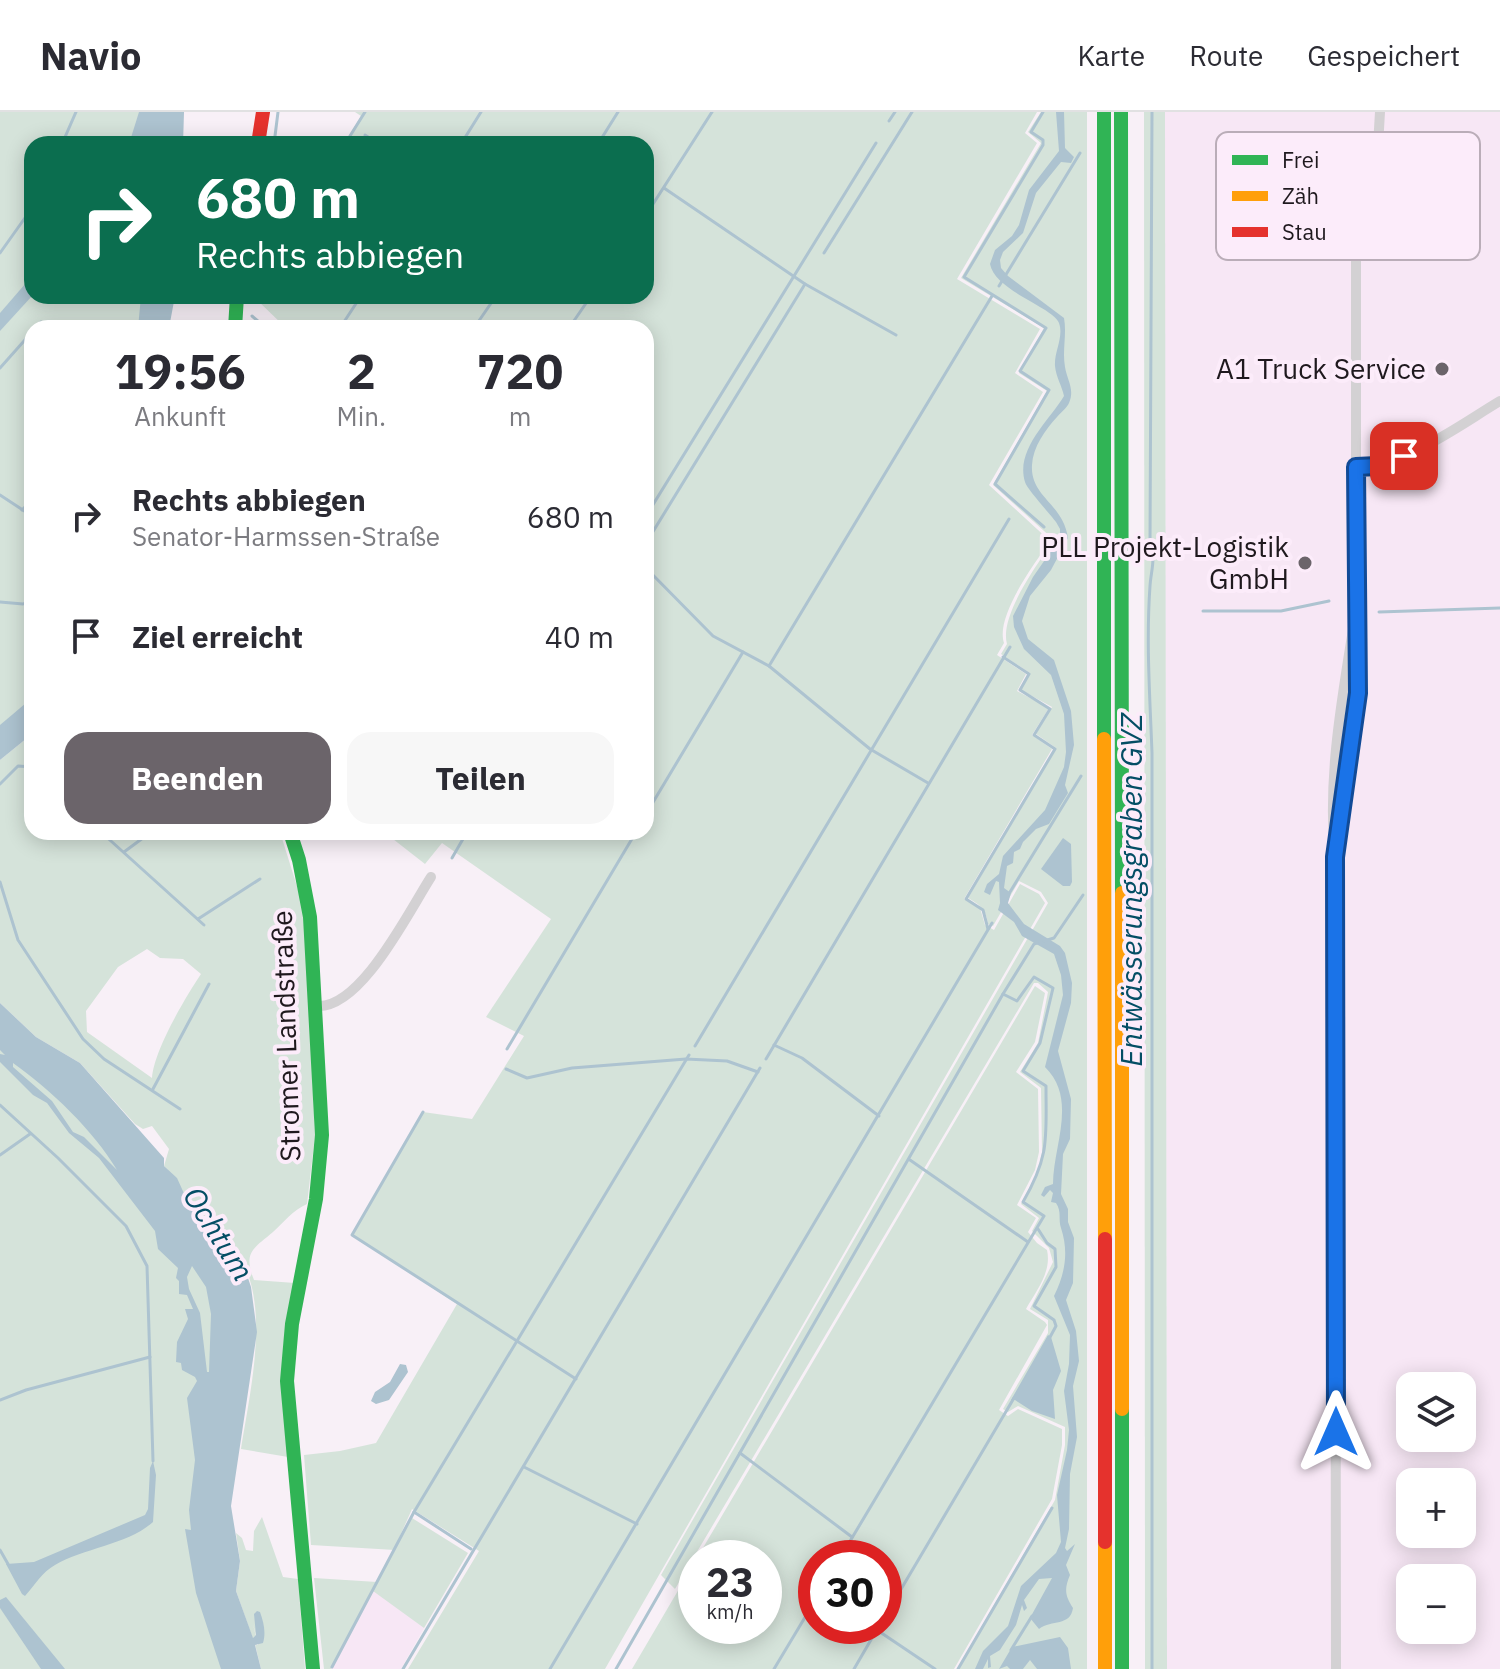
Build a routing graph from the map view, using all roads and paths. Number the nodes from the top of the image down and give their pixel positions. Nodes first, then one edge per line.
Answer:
1 (263, 112) edge
2 (1104, 112) edge
3 (1121, 112) edge
4 (1380, 112) edge
5 (1379, 132) edge
6 (259, 136) edge
7 (1356, 260) edge
8 (1500, 401) edge
9 (1356, 467) junction
10 (1356, 611) junction
11 (293, 840) edge
12 (1335, 857) junction
13 (431, 877) dead end
14 (317, 1006) junction
15 (313, 1669) edge
16 (1105, 1669) edge
17 (1122, 1669) edge
18 (1336, 1669) edge

1 - 6 main road
2 - 16 main road
3 - 17 main road
4 - 5 street
7 - 9 street
8 - 9 street
9 - 10 street
10 - 12 street
10 - 12 street
11 - 14 main road, Stromer Landstraße
12 - 18 street
13 - 14 street
14 - 15 main road, Stromer Landstraße

